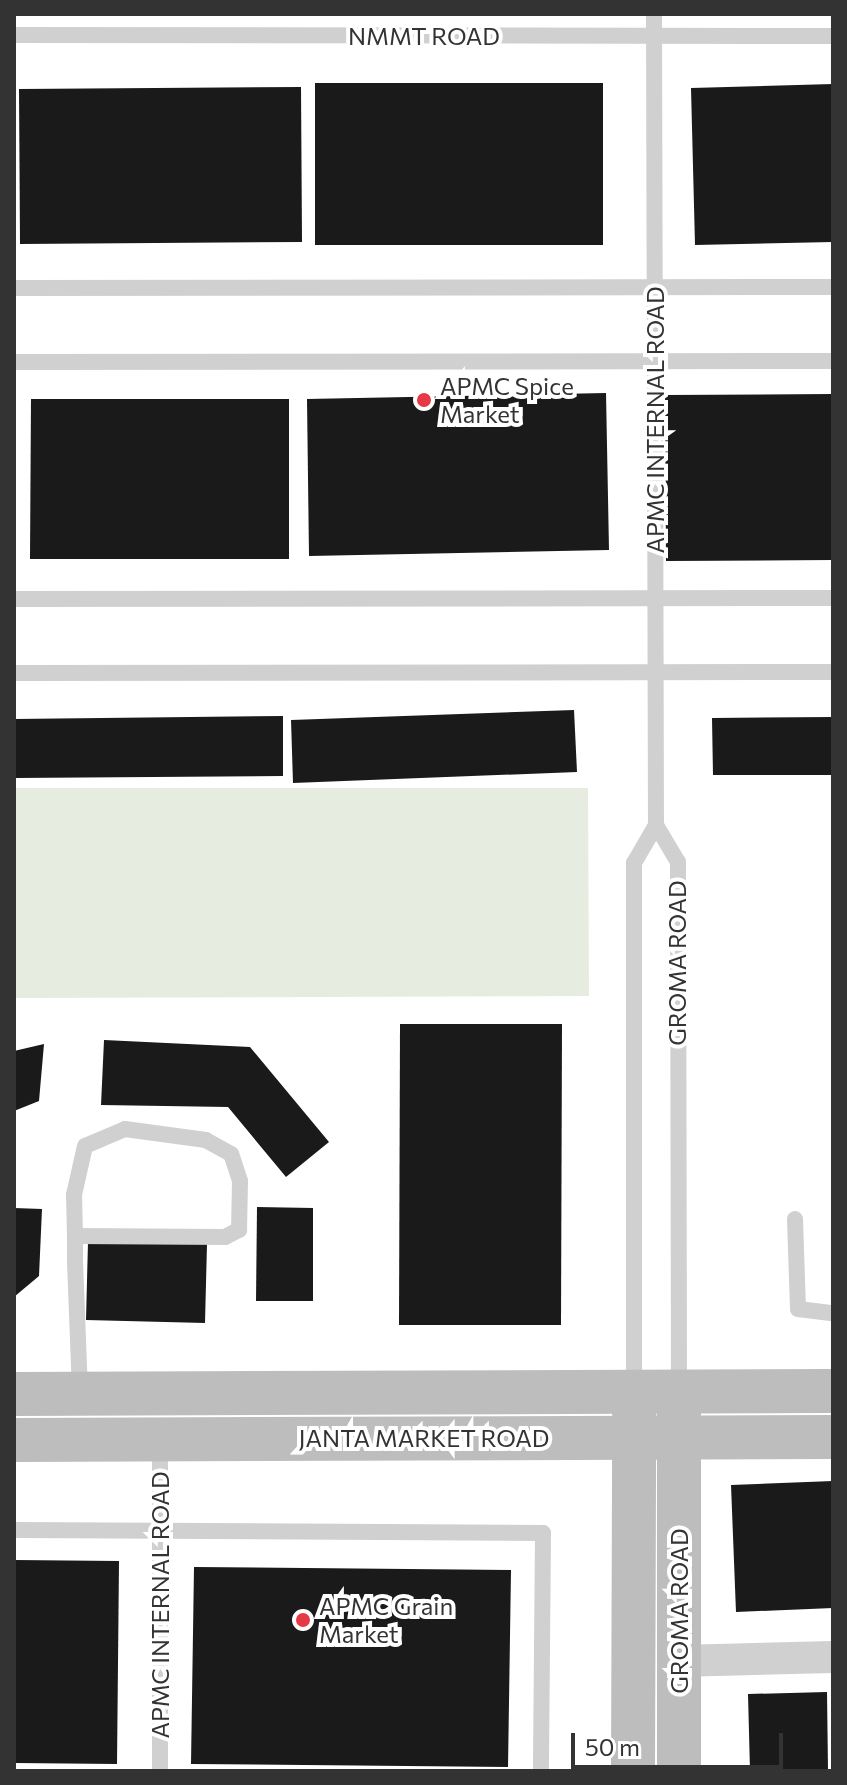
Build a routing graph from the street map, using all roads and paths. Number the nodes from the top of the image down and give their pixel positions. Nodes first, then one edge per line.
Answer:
1 (654, 14) edge
2 (14, 35) edge
3 (654, 36) junction
4 (833, 36) edge
5 (833, 287) edge
6 (14, 288) edge
7 (655, 288) junction
8 (655, 361) junction
9 (833, 361) edge
10 (14, 362) edge
11 (833, 598) edge
12 (14, 599) edge
13 (655, 599) junction
14 (656, 672) junction
15 (833, 672) edge
16 (14, 673) edge
17 (656, 825) junction
18 (795, 1219) dead end
19 (75, 1236) junction
20 (833, 1313) edge
21 (833, 1391) edge
22 (634, 1392) junction
23 (679, 1392) junction
24 (14, 1394) edge
25 (80, 1394) junction
26 (679, 1437) junction
27 (833, 1437) edge
28 (634, 1438) junction
29 (160, 1439) junction
30 (14, 1440) edge
31 (14, 1530) edge
32 (160, 1531) junction
33 (833, 1657) edge
34 (679, 1661) junction
35 (160, 1771) edge
36 (541, 1771) edge
37 (633, 1771) edge
38 (679, 1771) edge

1 - 3 lane, APMC INTERNAL ROAD
2 - 3 lane, NMMT ROAD
3 - 4 lane, NMMT ROAD
3 - 7 lane, APMC INTERNAL ROAD
5 - 7 lane
6 - 7 lane
7 - 8 lane, APMC INTERNAL ROAD
8 - 9 lane
8 - 10 lane
8 - 13 lane, APMC INTERNAL ROAD
11 - 13 lane
12 - 13 lane
13 - 14 lane, APMC INTERNAL ROAD
14 - 15 lane
14 - 16 lane
14 - 17 lane, APMC INTERNAL ROAD
17 - 22 lane, GROMA ROAD
17 - 23 lane, GROMA ROAD
18 - 20 lane
19 - 19 lane
19 - 25 lane
21 - 23 main road, JANTA MARKET ROAD
22 - 23 main road, JANTA MARKET ROAD
22 - 25 main road, JANTA MARKET ROAD
22 - 28 main road, GROMA ROAD
23 - 26 main road, GROMA ROAD
24 - 25 main road, JANTA MARKET ROAD
26 - 27 main road, JANTA MARKET ROAD
26 - 28 main road, JANTA MARKET ROAD
26 - 34 main road, GROMA ROAD
28 - 29 main road, JANTA MARKET ROAD
28 - 37 main road, GROMA ROAD
29 - 30 main road, JANTA MARKET ROAD
29 - 32 lane, APMC INTERNAL ROAD
31 - 32 lane
32 - 35 lane, APMC INTERNAL ROAD
32 - 36 lane
33 - 34 street
34 - 38 main road, GROMA ROAD

